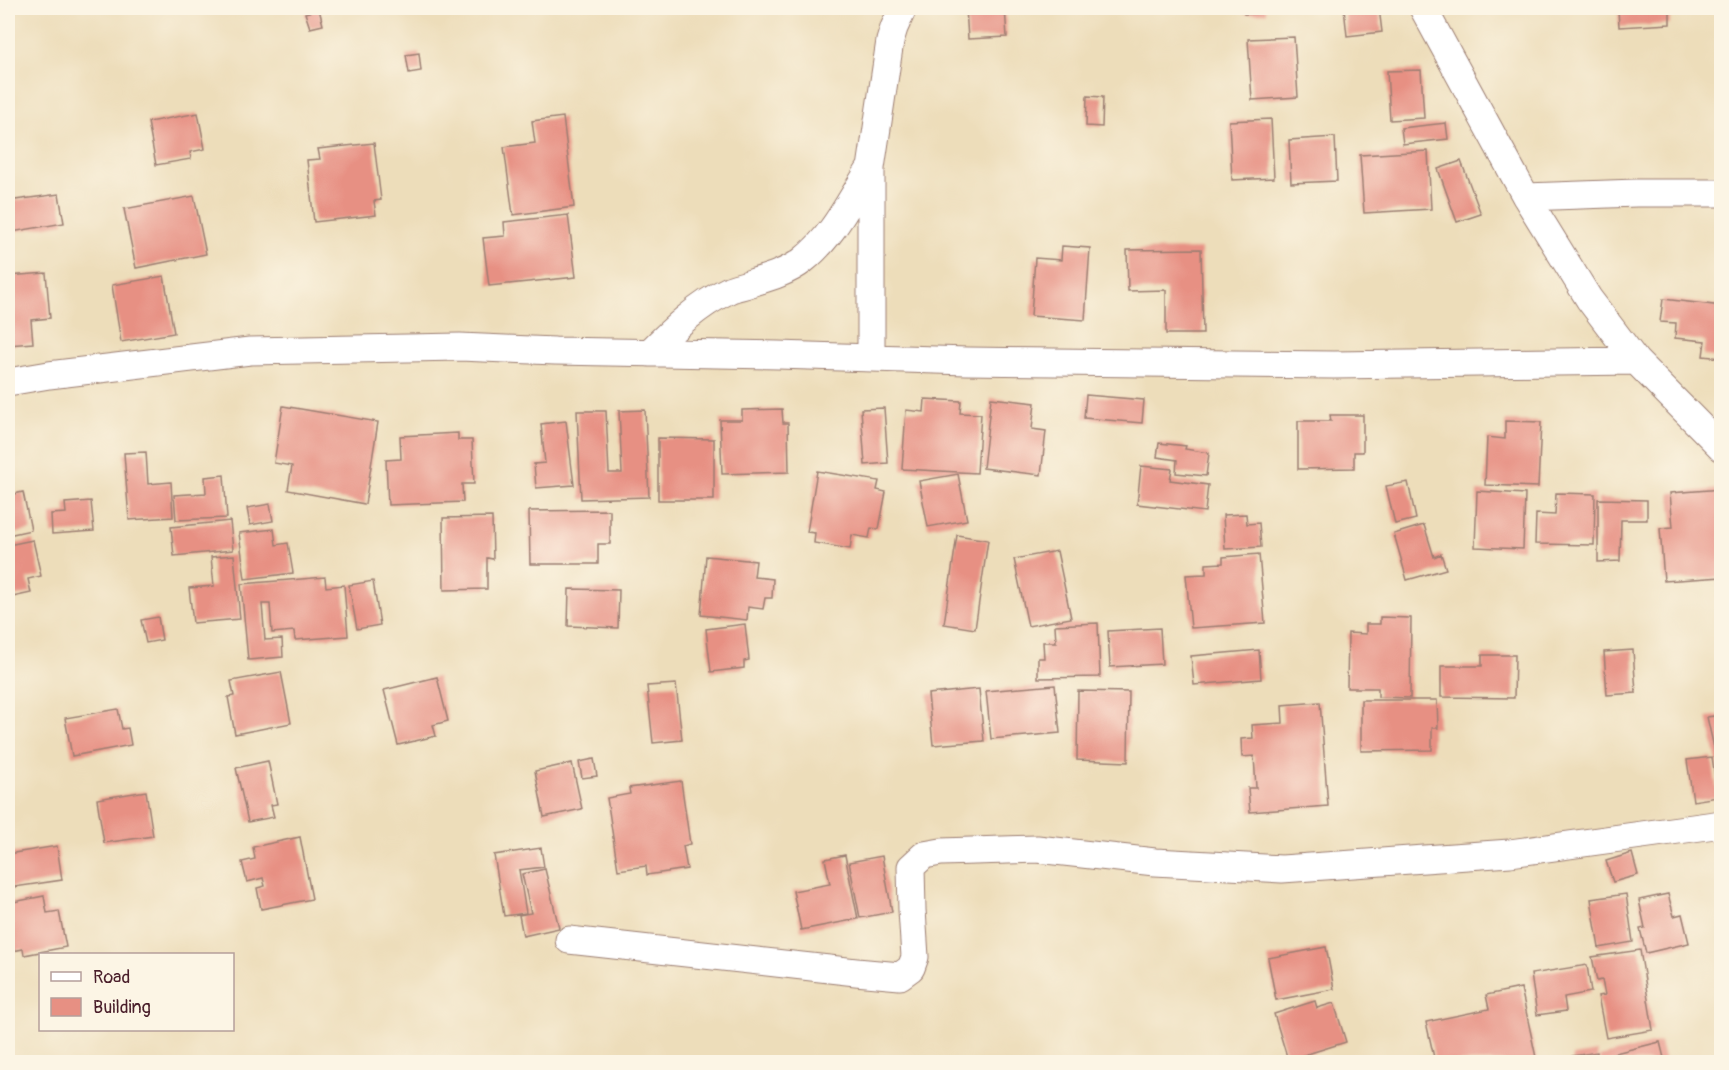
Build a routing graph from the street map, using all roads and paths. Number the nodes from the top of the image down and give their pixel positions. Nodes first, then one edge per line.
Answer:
1 (903, 8) edge
2 (1422, 8) edge
3 (871, 168) junction
4 (1722, 193) edge
5 (1526, 197) junction
6 (649, 353) junction
7 (871, 358) junction
8 (1636, 361) junction
9 (8, 382) edge
10 (1722, 448) edge
11 (1722, 824) edge
12 (569, 940) dead end

1 - 3 street
2 - 5 street
3 - 6 street
3 - 7 street
4 - 5 street
5 - 8 street
6 - 7 street
6 - 9 street
7 - 8 street
8 - 10 street
11 - 12 street

